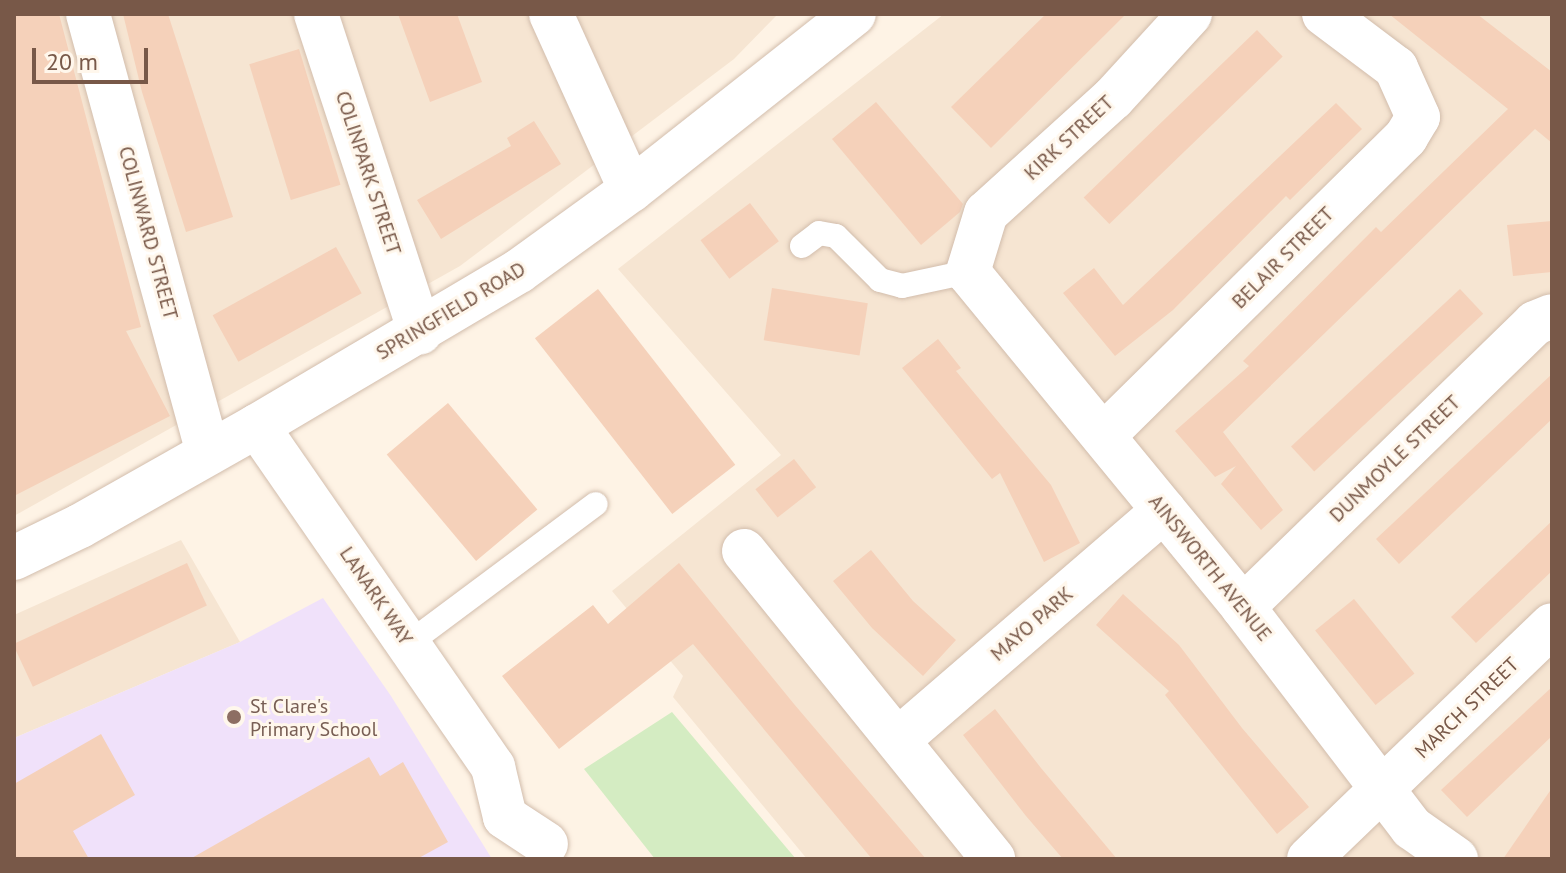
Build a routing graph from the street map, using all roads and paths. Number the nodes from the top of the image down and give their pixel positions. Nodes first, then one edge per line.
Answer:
1 (88, 14) edge
2 (316, 14) edge
3 (551, 14) edge
4 (854, 14) edge
5 (1190, 14) edge
6 (1324, 14) edge
7 (631, 190) junction
8 (802, 246) dead end
9 (968, 272) junction
10 (1550, 315) edge
11 (420, 332) junction
12 (257, 426) junction
13 (1105, 434) junction
14 (208, 453) junction
15 (596, 504) dead end
16 (1164, 510) junction
17 (744, 551) dead end
18 (14, 558) edge
19 (1243, 607) junction
20 (1546, 640) edge
21 (408, 644) junction
22 (899, 739) junction
23 (1382, 791) junction
24 (551, 852) edge
25 (993, 859) edge
26 (1309, 859) edge
27 (1456, 859) edge

1 - 14 street, COLINWARD STREET
2 - 11 street, COLINPARK STREET
3 - 7 street
4 - 7 street, SPRINGFIELD ROAD
5 - 9 street, KIRK STREET
6 - 13 street, BELAIR STREET
7 - 11 street, SPRINGFIELD ROAD
8 - 9 lane
9 - 13 street, AINSWORTH AVENUE
10 - 19 street, DUNMOYLE STREET
11 - 12 street, SPRINGFIELD ROAD
12 - 14 street, SPRINGFIELD ROAD
12 - 21 street, LANARK WAY
13 - 16 street, AINSWORTH AVENUE
14 - 18 street, SPRINGFIELD ROAD
15 - 21 lane
16 - 19 street, AINSWORTH AVENUE
16 - 22 street, MAYO PARK
17 - 22 street
19 - 23 street, AINSWORTH AVENUE
20 - 23 street, MARCH STREET
21 - 24 street, LANARK WAY
22 - 25 street
23 - 26 street, MARCH STREET
23 - 27 street, AINSWORTH AVENUE

